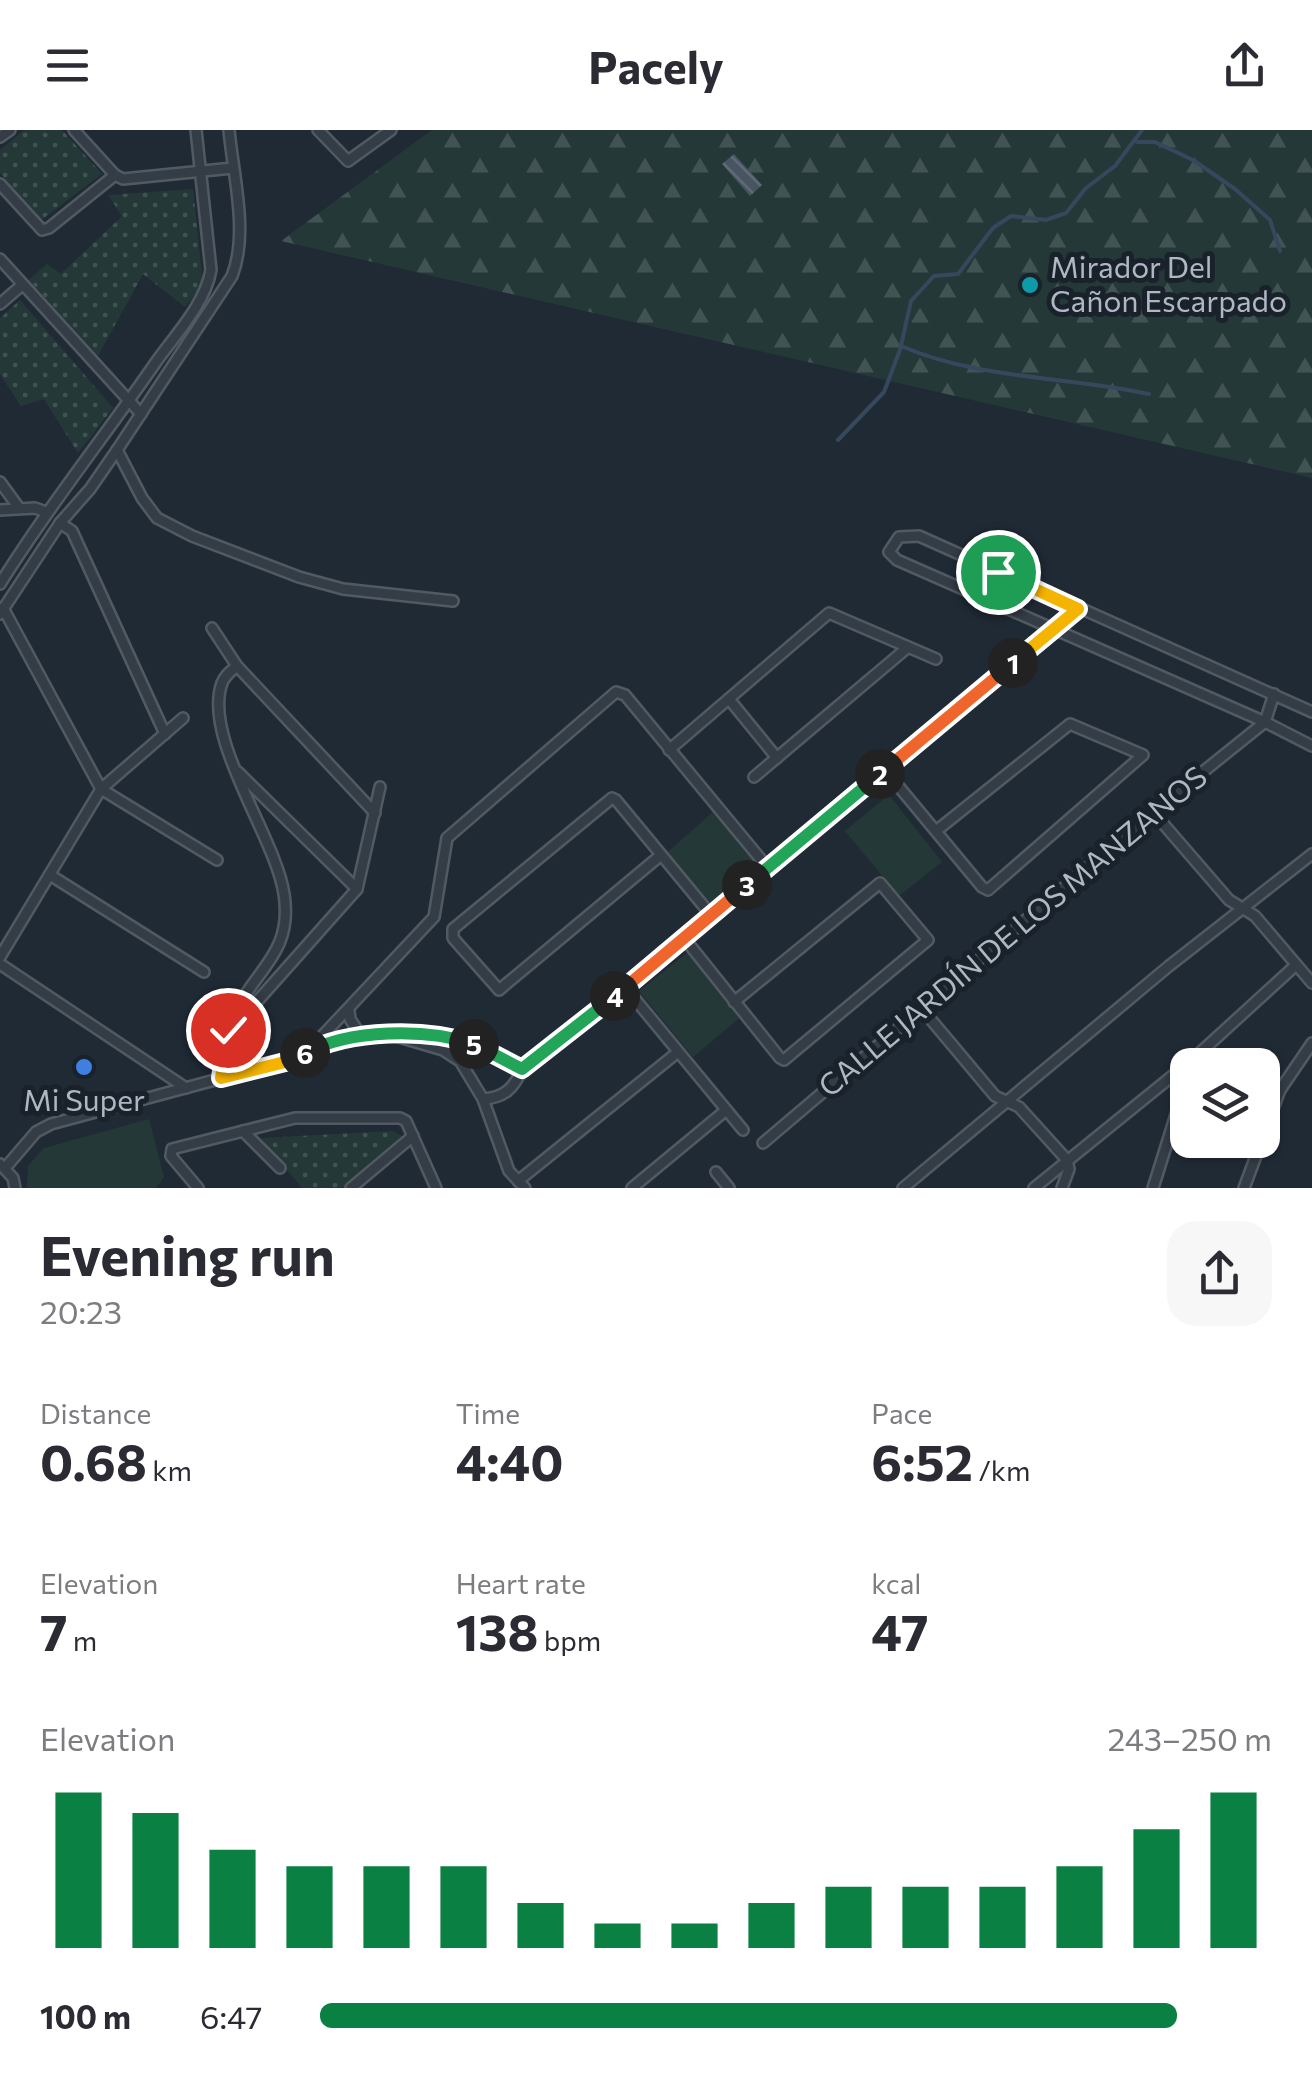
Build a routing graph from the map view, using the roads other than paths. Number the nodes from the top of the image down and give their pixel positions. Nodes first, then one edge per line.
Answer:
1 (10, 130) edge
2 (74, 130) edge
3 (196, 130) edge
4 (229, 130) edge
5 (318, 130) edge
6 (391, 130) edge
7 (0, 138) edge
8 (233, 168) junction
9 (200, 172) junction
10 (115, 175) junction
11 (0, 184) edge
12 (0, 259) edge
13 (211, 270) junction
14 (232, 276) junction
15 (22, 285) junction
16 (0, 304) edge
17 (129, 404) junction
18 (141, 414) junction
19 (117, 450) junction
20 (0, 482) edge
21 (18, 508) junction
22 (0, 510) edge
23 (46, 512) junction
24 (60, 523) junction
25 (0, 584) edge
26 (453, 601) dead end
27 (1, 609) edge
28 (1078, 609) junction
29 (212, 628) dead end
30 (1054, 630) junction
31 (906, 648) junction
32 (936, 659) dead end
33 (237, 666) junction
34 (1274, 694) junction
35 (728, 699) junction
36 (1312, 712) edge
37 (183, 718) dead end
38 (1265, 722) junction
39 (165, 734) junction
40 (1312, 746) edge
41 (669, 750) junction
42 (776, 758) junction
43 (233, 767) junction
44 (885, 770) junction
45 (754, 776) dead end
46 (380, 787) dead end
47 (102, 789) junction
48 (1153, 812) junction
49 (375, 813) junction
50 (936, 830) junction
51 (661, 855) junction
52 (1311, 856) edge
53 (217, 860) dead end
54 (768, 868) junction
55 (50, 875) junction
56 (357, 889) junction
57 (1244, 910) junction
58 (711, 915) junction
59 (684, 938) junction
60 (275, 956) junction
61 (0, 961) edge
62 (1296, 965) junction
63 (287, 967) junction
64 (204, 972) dead end
65 (1312, 984) edge
66 (625, 987) junction
67 (734, 1002) junction
68 (922, 1009) junction
69 (348, 1010) junction
70 (392, 1035) junction
71 (361, 1036) junction
72 (470, 1042) junction
73 (1312, 1044) edge
74 (1206, 1048) edge
75 (309, 1050) junction
76 (678, 1052) junction
77 (460, 1060) junction
78 (522, 1069) junction
79 (238, 1074) junction
80 (221, 1078) junction
81 (1170, 1078) edge
82 (186, 1088) junction
83 (1280, 1090) edge
84 (482, 1099) junction
85 (1007, 1101) junction
86 (725, 1111) junction
87 (744, 1130) dead end
88 (243, 1131) junction
89 (1170, 1134) edge
90 (413, 1136) junction
91 (762, 1144) dead end
92 (1255, 1158) edge
93 (1067, 1160) junction
94 (3, 1165) edge
95 (280, 1168) dead end
96 (716, 1172) dead end
97 (521, 1184) edge
98 (15, 1188) edge
99 (198, 1188) edge
100 (351, 1188) edge
101 (436, 1188) edge
102 (632, 1188) edge
103 (730, 1188) edge
104 (903, 1188) edge
105 (1034, 1188) edge
106 (1062, 1188) edge
107 (1153, 1188) edge
108 (1244, 1188) edge

1 - 7 street
2 - 10 street
3 - 9 street
4 - 8 street
5 - 6 street
8 - 9 street
8 - 14 street
9 - 10 street
9 - 13 street
10 - 11 street
12 - 15 street
13 - 14 street
13 - 17 street
14 - 18 street
15 - 16 street
15 - 17 street
17 - 18 street
17 - 23 street
18 - 19 street
19 - 24 street
19 - 26 street
20 - 21 street
21 - 22 street
21 - 23 street
23 - 25 street
24 - 27 street
24 - 39 street
27 - 47 street
28 - 30 street
28 - 30 street
28 - 34 street
29 - 33 street
30 - 38 street
30 - 44 street
31 - 32 street
31 - 35 street
31 - 42 street
33 - 43 street
33 - 49 street
34 - 36 street
34 - 38 street
35 - 41 street
35 - 42 street
37 - 39 street
38 - 40 street
38 - 48 street, CALLE JARDÍN DE LOS MANZANOS
39 - 47 street
41 - 54 street
41 - 69 street
42 - 45 street
43 - 56 street
43 - 60 street
44 - 50 street
44 - 54 street
46 - 49 street
47 - 53 street
47 - 55 street
48 - 57 street
48 - 68 street, CALLE JARDÍN DE LOS MANZANOS
49 - 56 street
50 - 50 street
51 - 51 street
51 - 58 street
52 - 57 street
54 - 58 street
55 - 61 street
55 - 64 street
56 - 63 street
57 - 62 street
57 - 85 street
58 - 59 street
59 - 66 street
59 - 67 street
60 - 63 street
60 - 80 street
61 - 82 street
62 - 65 street
62 - 74 street
63 - 79 street
66 - 76 street
66 - 78 street
67 - 67 street
68 - 85 street
68 - 91 street, CALLE JARDÍN DE LOS MANZANOS
69 - 71 street
69 - 75 street
70 - 71 street
70 - 72 street
70 - 77 street
71 - 75 street
72 - 77 street
72 - 78 street
73 - 83 street
75 - 79 street
76 - 86 street
76 - 97 street
77 - 84 street
78 - 84 street
79 - 80 street
80 - 82 street
81 - 93 street
82 - 94 street
84 - 97 street
85 - 93 street
85 - 104 street
86 - 87 street
86 - 102 street
88 - 90 street
88 - 95 street
88 - 99 street
89 - 107 street
90 - 100 street
90 - 101 street
92 - 108 street
93 - 105 street
93 - 106 street
94 - 98 street
96 - 103 street

